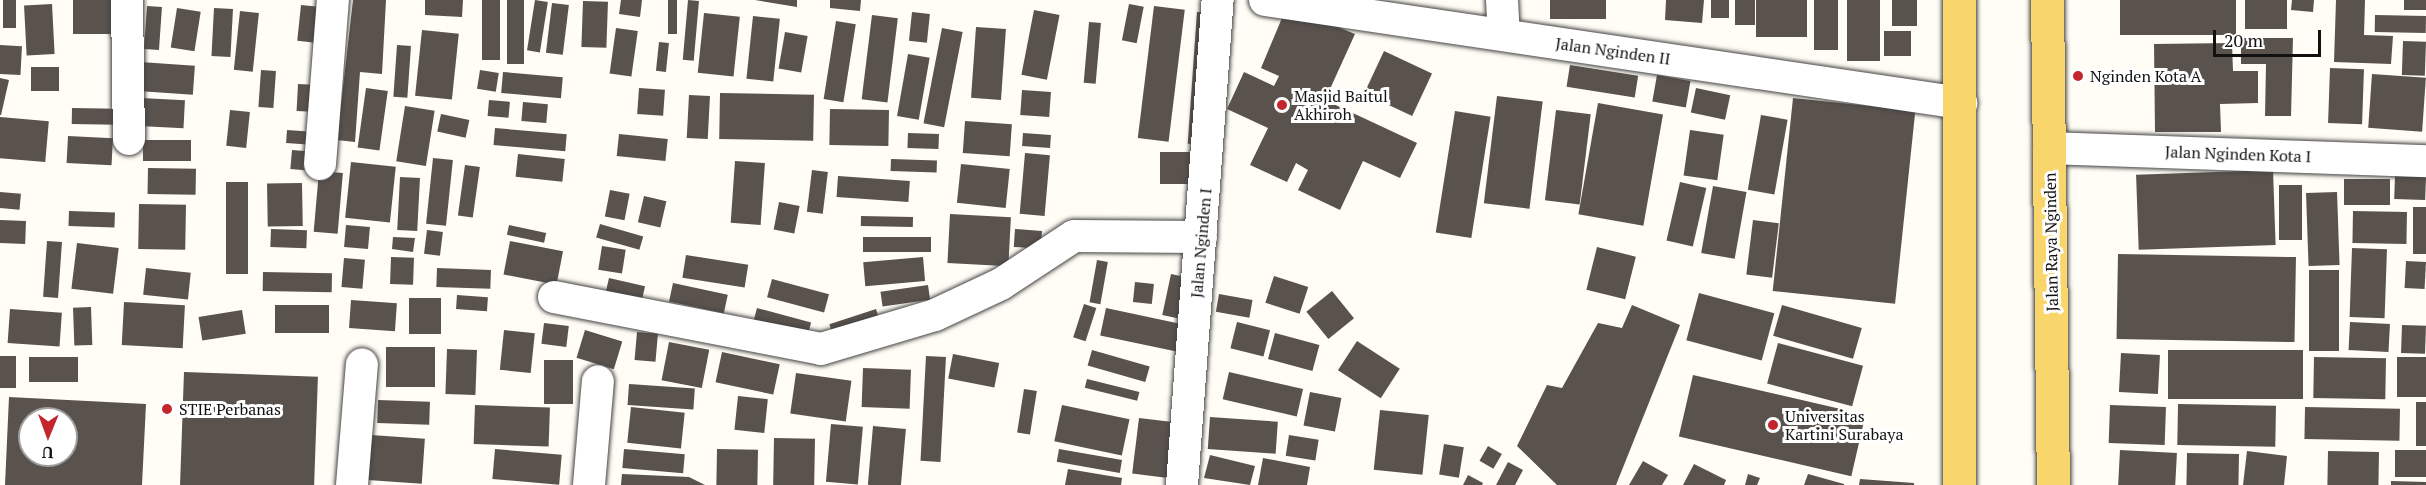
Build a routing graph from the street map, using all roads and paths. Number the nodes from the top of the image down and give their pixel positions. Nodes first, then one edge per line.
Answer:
1 (128, 0) edge
2 (333, 0) edge
3 (1218, 0) edge
4 (1265, 0) edge
5 (1502, 0) edge
6 (1959, 0) edge
7 (2047, 0) edge
8 (1504, 35) junction
9 (1960, 103) junction
10 (129, 139) dead end
11 (2049, 148) junction
12 (2426, 161) edge
13 (320, 164) dead end
14 (1201, 237) junction
15 (554, 297) dead end
16 (362, 364) dead end
17 (598, 381) dead end
18 (352, 485) edge
19 (589, 485) edge
20 (1182, 485) edge
21 (1959, 485) edge
22 (2053, 485) edge

1 - 10 street
2 - 13 street
3 - 14 street, Jalan Nginden I
4 - 8 street, Jalan Nginden II
5 - 8 street
6 - 9 main road
7 - 11 main road, Jalan Raya Nginden
8 - 9 street, Jalan Nginden II
9 - 21 main road
11 - 12 street, Jalan Nginden Kota I
11 - 22 main road, Jalan Raya Nginden
14 - 15 street
14 - 20 street, Jalan Nginden I
16 - 18 street
17 - 19 street

